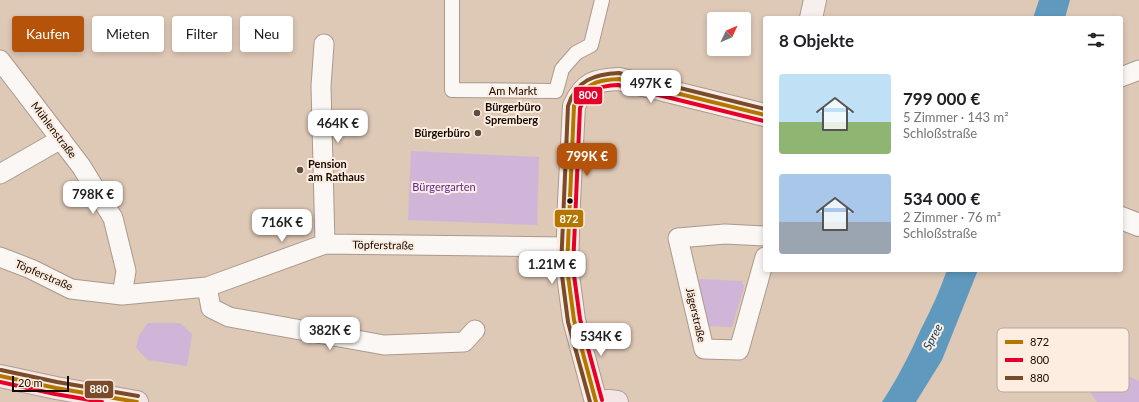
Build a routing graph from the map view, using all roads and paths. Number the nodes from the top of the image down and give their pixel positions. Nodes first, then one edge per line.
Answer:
1 (452, 0) edge
2 (602, 0) edge
3 (815, 0) edge
4 (811, 16) edge
5 (324, 44) dead end
6 (0, 60) edge
7 (1139, 70) edge
8 (1123, 76) edge
9 (763, 115) edge
10 (61, 139) junction
11 (0, 174) edge
12 (1123, 219) edge
13 (1139, 225) edge
14 (763, 236) edge
15 (325, 244) junction
16 (567, 247) junction
17 (0, 257) edge
18 (763, 264) edge
19 (207, 287) junction
20 (122, 295) junction
21 (475, 330) dead end
22 (0, 376) edge
23 (137, 402) edge
24 (598, 402) edge
25 (617, 402) edge

1 - 2 street, Am Markt
3 - 4 main road
5 - 15 street
6 - 10 street, Mühlenstraße
7 - 8 street
9 - 16 main road
10 - 11 street
10 - 20 street, Mühlenstraße
12 - 13 street
14 - 18 street, Jägerstraße
15 - 16 street, Töpferstraße
15 - 19 street, Töpferstraße
16 - 24 main road
17 - 20 street, Töpferstraße
19 - 20 street, Töpferstraße
19 - 21 street
22 - 23 main road
24 - 25 main road

